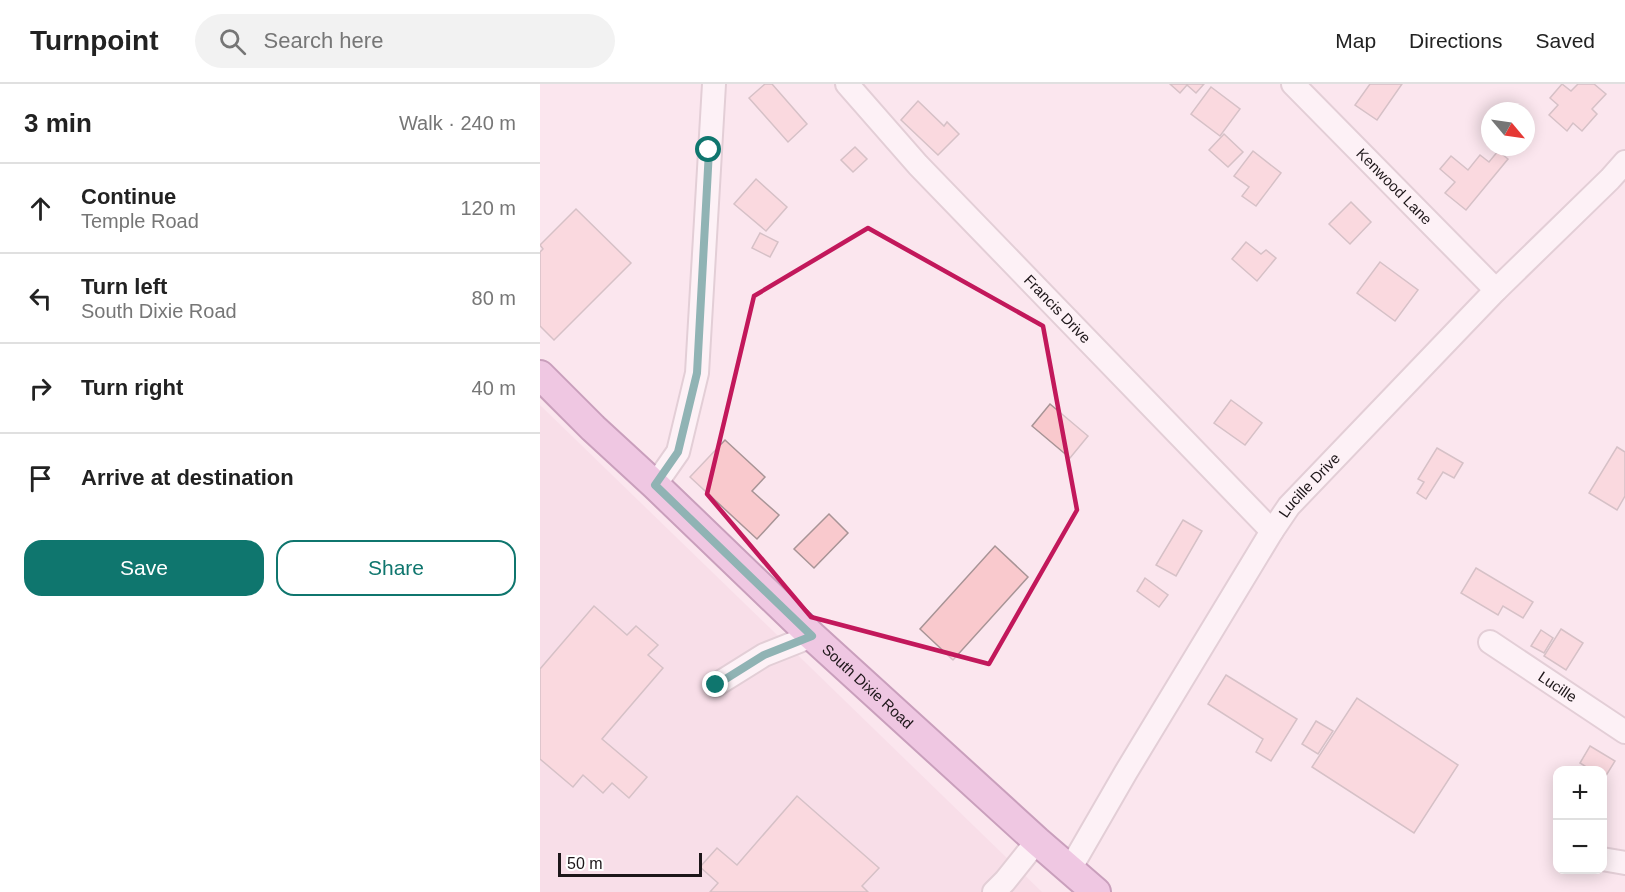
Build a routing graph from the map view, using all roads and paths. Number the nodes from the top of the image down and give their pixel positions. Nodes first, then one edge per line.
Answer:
1 (714, 84) edge
2 (847, 84) edge
3 (1293, 84) edge
4 (1625, 162) edge
5 (1496, 290) junction
6 (540, 375) edge
7 (655, 485) junction
8 (1272, 531) junction
9 (812, 636) junction
10 (1491, 642) dead end
11 (716, 685) dead end
12 (1625, 732) edge
13 (1037, 841) junction
14 (1607, 860) edge
15 (1625, 863) edge
16 (1070, 869) junction
17 (994, 892) edge
18 (1096, 892) edge

1 - 7 street
2 - 8 street, Francis Drive
3 - 5 street, Kenwood Lane
4 - 5 street, Lucille Drive
5 - 8 street, Lucille Drive
6 - 7 main road, South Dixie Road
7 - 9 main road, South Dixie Road
8 - 16 street, Lucille Drive
9 - 11 street
9 - 13 main road, South Dixie Road
10 - 12 street, Lucille
13 - 16 main road, South Dixie Road
13 - 17 street
14 - 15 street
16 - 18 main road, South Dixie Road

